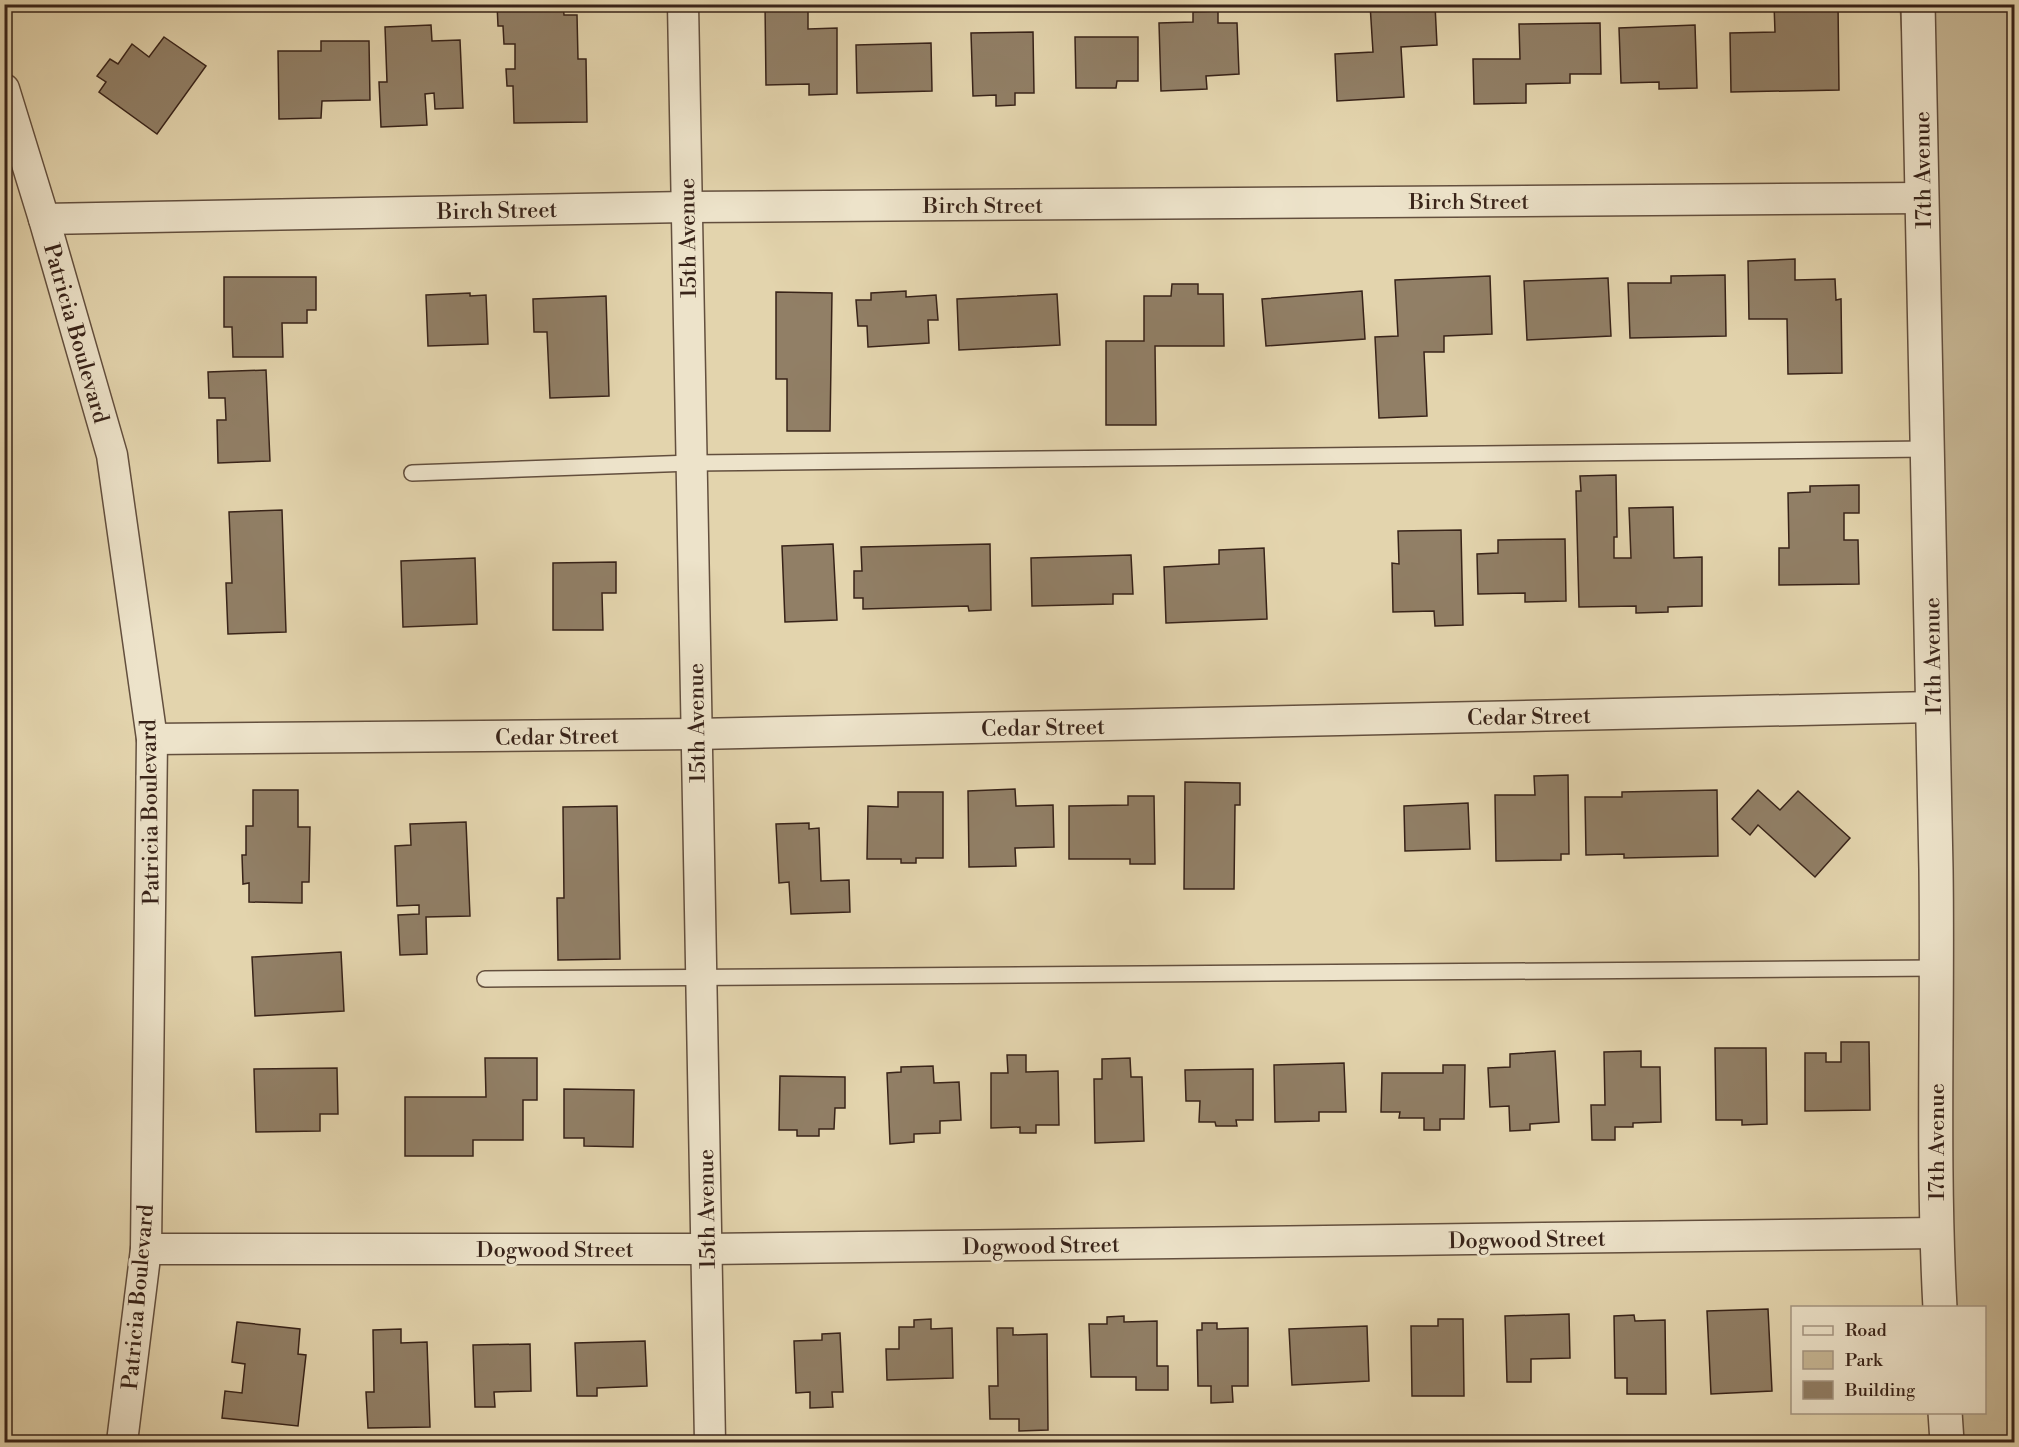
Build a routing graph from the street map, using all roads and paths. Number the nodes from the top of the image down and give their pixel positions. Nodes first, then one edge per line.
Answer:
1 (682, 4) edge
2 (1918, 4) edge
3 (4, 89) edge
4 (1922, 198) junction
5 (686, 207) junction
6 (44, 219) junction
7 (1927, 448) junction
8 (692, 463) junction
9 (412, 473) dead end
10 (1934, 707) junction
11 (696, 735) junction
12 (152, 739) junction
13 (1937, 969) junction
14 (701, 976) junction
15 (485, 979) dead end
16 (1936, 1233) junction
17 (146, 1249) junction
18 (707, 1249) junction
19 (1940, 1306) edge
20 (1945, 1414) edge
21 (122, 1443) edge
22 (710, 1443) edge
23 (1947, 1443) edge

1 - 5 street, 15th Avenue
2 - 4 street, 17th Avenue
3 - 6 street, Patricia Boulevard
4 - 5 street, Birch Street
4 - 7 street, 17th Avenue
5 - 6 street, Birch Street
5 - 8 street, 15th Avenue
6 - 12 street, Patricia Boulevard
7 - 8 lane
7 - 10 street, 17th Avenue
8 - 9 lane
8 - 11 street, 15th Avenue
10 - 11 street, Cedar Street
10 - 13 street, 17th Avenue
11 - 12 street, Cedar Street
11 - 14 street, 15th Avenue
12 - 17 street, Patricia Boulevard
13 - 14 lane
13 - 16 street, 17th Avenue
14 - 15 lane
14 - 18 street, 15th Avenue
16 - 18 street, Dogwood Street
16 - 19 street, 17th Avenue
17 - 18 street, Dogwood Street
17 - 21 street, Patricia Boulevard
18 - 22 street, 15th Avenue
20 - 23 street

